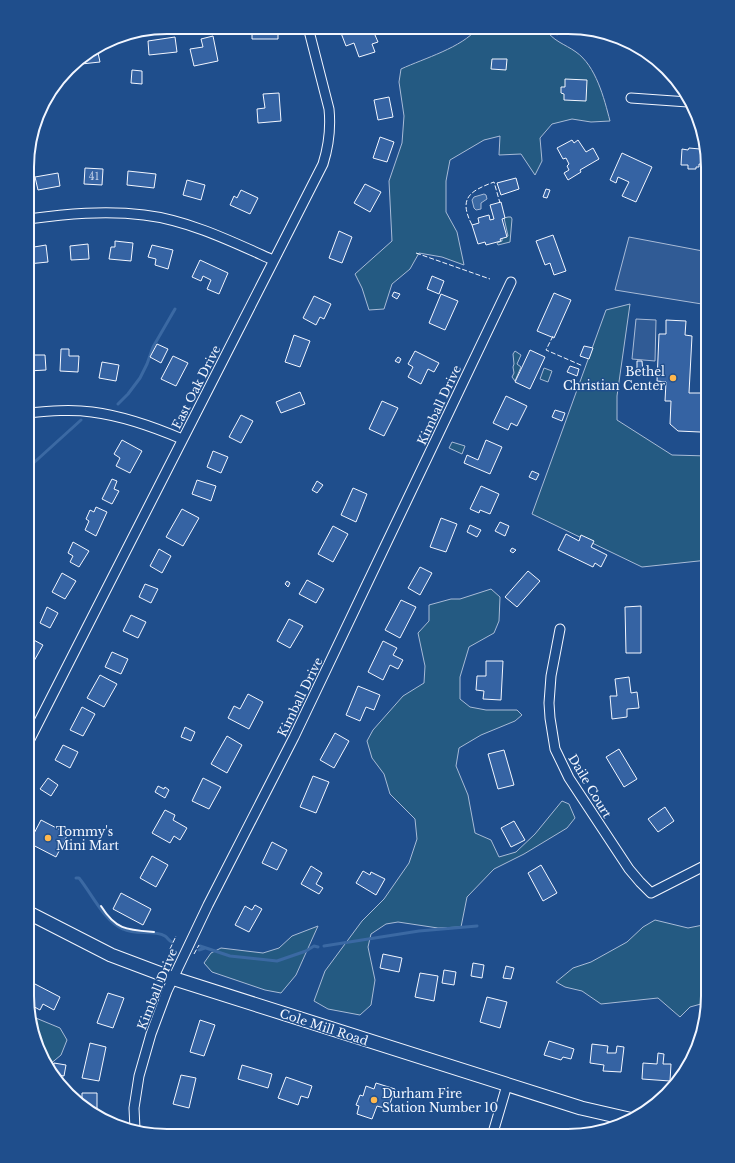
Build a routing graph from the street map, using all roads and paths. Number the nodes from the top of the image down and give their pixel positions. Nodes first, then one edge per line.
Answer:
1 (310, 34) edge
2 (631, 98) dead end
3 (683, 102) edge
4 (34, 218) edge
5 (273, 260) junction
6 (510, 282) dead end
7 (34, 413) edge
8 (182, 439) junction
9 (560, 629) dead end
10 (34, 731) edge
11 (701, 868) edge
12 (34, 916) edge
13 (172, 978) junction
14 (507, 1085) junction
15 (622, 1117) edge
16 (135, 1124) edge
17 (494, 1129) edge

1 - 5 street, East Oak Drive
2 - 3 street
4 - 5 street
5 - 8 street, East Oak Drive
6 - 13 street, Kimball Drive
7 - 8 street
8 - 10 street, East Oak Drive
9 - 11 street, Daile Court
12 - 13 street, Cole Mill Road
13 - 14 street, Cole Mill Road
13 - 16 street, Kimball Drive
14 - 15 street, Cole Mill Road
14 - 17 street

